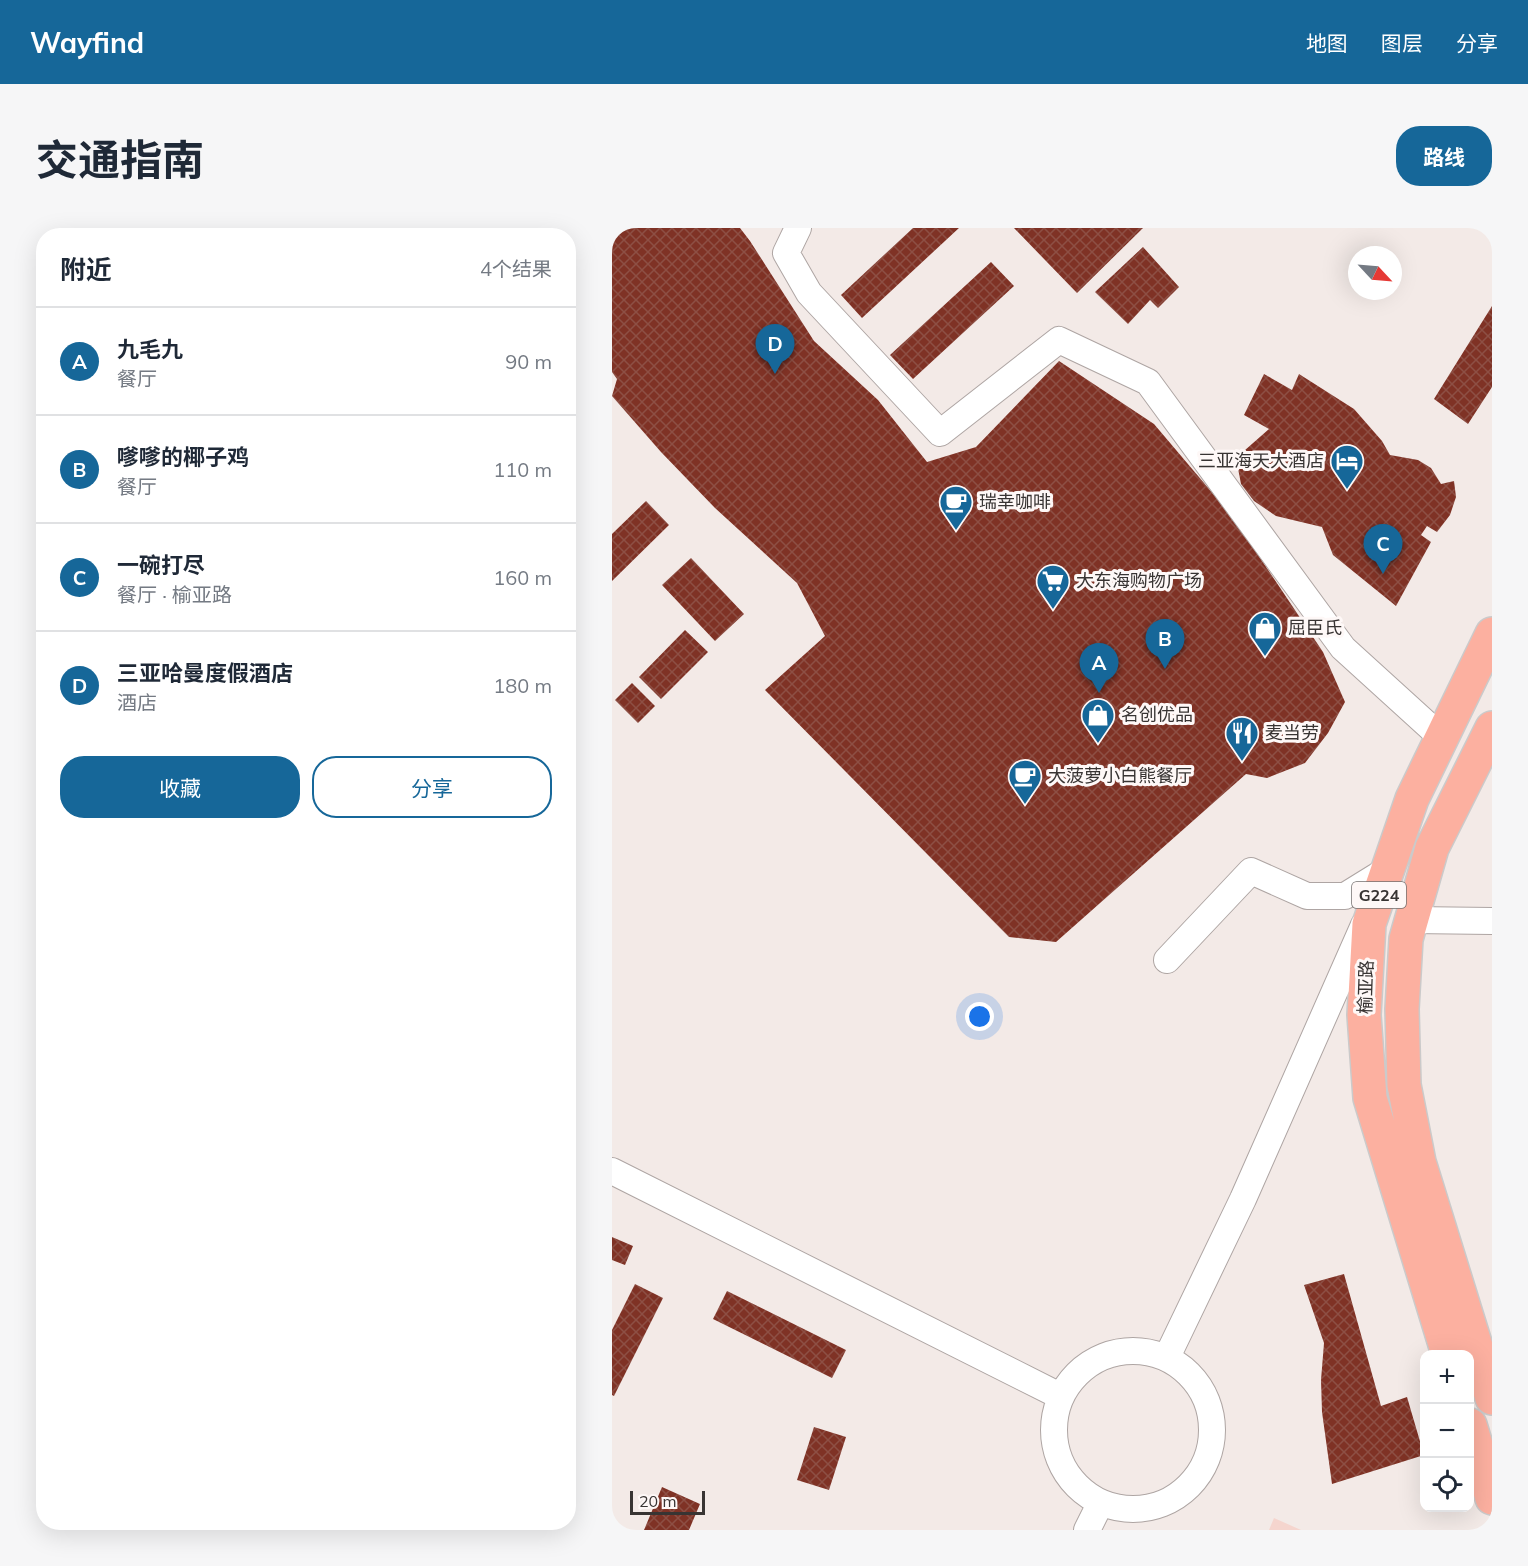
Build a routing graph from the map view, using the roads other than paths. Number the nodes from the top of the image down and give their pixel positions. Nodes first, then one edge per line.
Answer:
1 (798, 228) edge
2 (1492, 634) edge
3 (1492, 728) edge
4 (1442, 738) junction
5 (1385, 877) junction
6 (1412, 920) junction
7 (1492, 921) edge
8 (1167, 960) dead end
9 (612, 1171) edge
10 (1447, 1350) edge
11 (1167, 1357) junction
12 (1060, 1396) junction
13 (1492, 1398) edge
14 (1474, 1438) edge
15 (1492, 1498) edge
16 (1100, 1504) junction
17 (1087, 1530) edge

1 - 4 lane
2 - 4 highway, 榆亚路 / G224
3 - 6 highway, 榆亚路 / G224
4 - 5 highway, 榆亚路 / G224
5 - 8 lane
5 - 10 highway, 榆亚路 / G224
5 - 11 lane
6 - 7 lane
6 - 13 highway, 榆亚路 / G224
9 - 12 lane
11 - 12 lane
11 - 16 lane
12 - 16 lane
14 - 15 highway
16 - 17 lane

